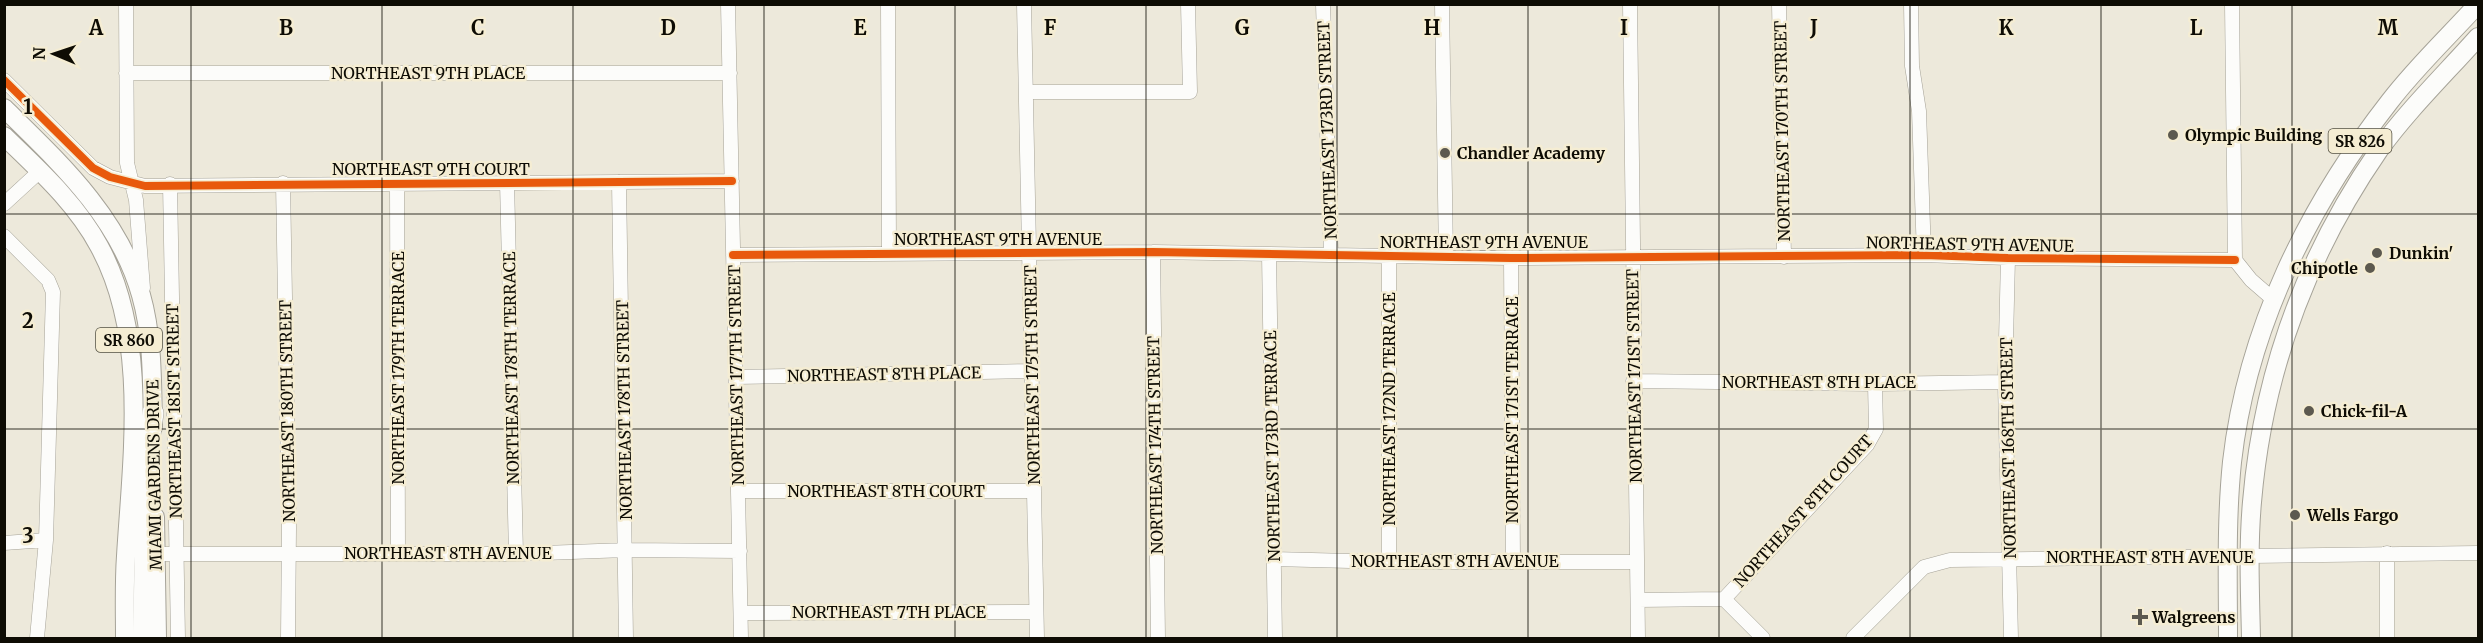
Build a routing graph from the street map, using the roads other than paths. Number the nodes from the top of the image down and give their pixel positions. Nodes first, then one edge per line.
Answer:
1 (126, 4) edge
2 (728, 4) edge
3 (888, 4) edge
4 (1024, 4) edge
5 (1188, 4) edge
6 (1323, 4) edge
7 (1442, 4) edge
8 (1630, 4) edge
9 (1779, 4) edge
10 (1911, 4) edge
11 (2232, 4) edge
12 (2478, 4) edge
13 (2478, 37) edge
14 (126, 72) junction
15 (730, 73) junction
16 (4, 80) edge
17 (1027, 92) junction
18 (4, 108) edge
19 (4, 115) edge
20 (4, 136) edge
21 (40, 171) junction
22 (72, 176) junction
23 (732, 181) junction
24 (131, 182) junction
25 (507, 182) junction
26 (619, 182) junction
27 (283, 183) junction
28 (397, 183) junction
29 (170, 184) junction
30 (4, 204) edge
31 (4, 236) edge
32 (889, 252) junction
33 (1153, 252) junction
34 (1029, 254) junction
35 (1269, 254) junction
36 (734, 255) junction
37 (1331, 255) junction
38 (1924, 255) junction
39 (1389, 256) junction
40 (1446, 256) junction
41 (1632, 256) junction
42 (1784, 257) junction
43 (1511, 258) junction
44 (2008, 258) junction
45 (2235, 260) junction
46 (2274, 300) junction
47 (144, 308) junction
48 (2286, 332) junction
49 (1031, 371) junction
50 (736, 376) junction
51 (1634, 381) junction
52 (2005, 382) junction
53 (1875, 384) junction
54 (153, 413) junction
55 (738, 491) junction
56 (1034, 491) junction
57 (46, 540) junction
58 (4, 543) edge
59 (626, 550) junction
60 (740, 551) junction
61 (398, 553) junction
62 (2386, 553) junction
63 (2478, 553) edge
64 (156, 554) junction
65 (176, 554) junction
66 (288, 554) junction
67 (516, 554) junction
68 (2249, 557) junction
69 (2010, 558) junction
70 (2228, 558) junction
71 (1273, 559) junction
72 (1389, 562) junction
73 (1513, 562) junction
74 (1637, 562) junction
75 (1724, 599) junction
76 (1638, 600) junction
77 (1036, 612) junction
78 (741, 613) junction
79 (37, 639) edge
80 (125, 639) edge
81 (144, 639) edge
82 (158, 639) edge
83 (178, 639) edge
84 (288, 639) edge
85 (626, 639) edge
86 (741, 639) edge
87 (1036, 639) edge
88 (1158, 639) edge
89 (1275, 639) edge
90 (1638, 639) edge
91 (1763, 639) edge
92 (1853, 639) edge
93 (2011, 639) edge
94 (2228, 639) edge
95 (2251, 639) edge
96 (2387, 639) edge

1 - 14 street, NORTHEAST 181ST STREET
2 - 15 street, NORTHEAST 177TH STREET
3 - 32 street
4 - 17 street, NORTHEAST 175TH STREET
5 - 17 street
6 - 37 street, NORTHEAST 173RD STREET
7 - 40 street
8 - 41 street, NORTHEAST 171ST STREET
9 - 42 street, NORTHEAST 170TH STREET
10 - 38 street
11 - 45 street
12 - 46 main road, SR 826
13 - 48 main road, SR 826
14 - 15 street, NORTHEAST 9TH PLACE
14 - 24 street, NORTHEAST 181ST STREET
15 - 23 street, NORTHEAST 177TH STREET
16 - 24 street, NORTHEAST 9TH COURT
17 - 34 street, NORTHEAST 175TH STREET
18 - 22 main road, MIAMI GARDENS DRIVE / SR 860
19 - 21 main road
20 - 21 main road, MIAMI GARDENS DRIVE / SR 860
21 - 22 main road
21 - 30 street
21 - 80 main road, MIAMI GARDENS DRIVE / SR 860
22 - 47 main road, MIAMI GARDENS DRIVE / SR 860
23 - 26 street, NORTHEAST 9TH COURT
23 - 36 street, NORTHEAST 177TH STREET
24 - 29 street, NORTHEAST 9TH COURT
24 - 47 street, NORTHEAST 181ST STREET
25 - 26 street, NORTHEAST 9TH COURT
25 - 28 street, NORTHEAST 9TH COURT
25 - 67 street, NORTHEAST 178TH TERRACE
26 - 59 street, NORTHEAST 178TH STREET
27 - 28 street, NORTHEAST 9TH COURT
27 - 29 street, NORTHEAST 9TH COURT
27 - 66 street, NORTHEAST 180TH STREET
28 - 61 street, NORTHEAST 179TH TERRACE
29 - 65 street, NORTHEAST 181ST STREET
31 - 57 street
32 - 34 street, NORTHEAST 9TH AVENUE
32 - 36 street, NORTHEAST 9TH AVENUE
33 - 34 street, NORTHEAST 9TH AVENUE
33 - 35 street, NORTHEAST 9TH AVENUE
33 - 88 street, NORTHEAST 174TH STREET
34 - 49 street, NORTHEAST 175TH STREET
35 - 37 street, NORTHEAST 9TH AVENUE
35 - 71 street, NORTHEAST 173RD TERRACE
36 - 50 street, NORTHEAST 177TH STREET
37 - 39 street, NORTHEAST 9TH AVENUE
38 - 42 street, NORTHEAST 9TH AVENUE
38 - 44 street, NORTHEAST 9TH AVENUE
39 - 40 street, NORTHEAST 9TH AVENUE
39 - 72 street, NORTHEAST 172ND TERRACE
40 - 43 street, NORTHEAST 9TH AVENUE
41 - 42 street, NORTHEAST 9TH AVENUE
41 - 43 street, NORTHEAST 9TH AVENUE
41 - 51 street, NORTHEAST 171ST STREET
43 - 73 street, NORTHEAST 171ST TERRACE
44 - 45 street, NORTHEAST 9TH AVENUE
44 - 52 street, NORTHEAST 168TH STREET
45 - 46 street
46 - 48 main road
46 - 70 main road, SR 826
47 - 54 main road, MIAMI GARDENS DRIVE / SR 860
48 - 68 main road, SR 826
49 - 50 street, NORTHEAST 8TH PLACE
49 - 56 street, NORTHEAST 175TH STREET
50 - 55 street, NORTHEAST 177TH STREET
51 - 53 street, NORTHEAST 8TH PLACE
51 - 74 street, NORTHEAST 171ST STREET
52 - 53 street, NORTHEAST 8TH PLACE
52 - 69 street, NORTHEAST 168TH STREET
53 - 75 street, NORTHEAST 8TH COURT
54 - 64 main road, MIAMI GARDENS DRIVE / SR 860
54 - 81 highway
55 - 56 street, NORTHEAST 8TH COURT
55 - 60 street, NORTHEAST 177TH STREET
56 - 77 street, NORTHEAST 175TH STREET
57 - 58 street
57 - 79 street
59 - 60 street, NORTHEAST 8TH AVENUE
59 - 67 street, NORTHEAST 8TH AVENUE
59 - 85 street, NORTHEAST 178TH STREET
60 - 78 street, NORTHEAST 177TH STREET
61 - 66 street, NORTHEAST 8TH AVENUE
61 - 67 street, NORTHEAST 8TH AVENUE
62 - 63 street, NORTHEAST 8TH AVENUE
62 - 68 street, NORTHEAST 8TH AVENUE
62 - 96 street
64 - 65 street, NORTHEAST 8TH AVENUE
64 - 82 main road, MIAMI GARDENS DRIVE / SR 860
65 - 66 street, NORTHEAST 8TH AVENUE
65 - 83 street, NORTHEAST 181ST STREET
66 - 84 street, NORTHEAST 180TH STREET
68 - 70 street, NORTHEAST 8TH AVENUE
68 - 95 main road, SR 826
69 - 70 street, NORTHEAST 8TH AVENUE
69 - 92 street, NORTHEAST 8TH AVENUE
69 - 93 street, NORTHEAST 168TH STREET
70 - 94 main road, SR 826
71 - 72 street, NORTHEAST 8TH AVENUE
71 - 89 street, NORTHEAST 173RD TERRACE
72 - 73 street, NORTHEAST 8TH AVENUE
73 - 74 street, NORTHEAST 8TH AVENUE
74 - 76 street, NORTHEAST 171ST STREET
75 - 76 street
75 - 91 street
76 - 90 street, NORTHEAST 171ST STREET
77 - 78 street, NORTHEAST 7TH PLACE
77 - 87 street, NORTHEAST 175TH STREET
78 - 86 street, NORTHEAST 177TH STREET

